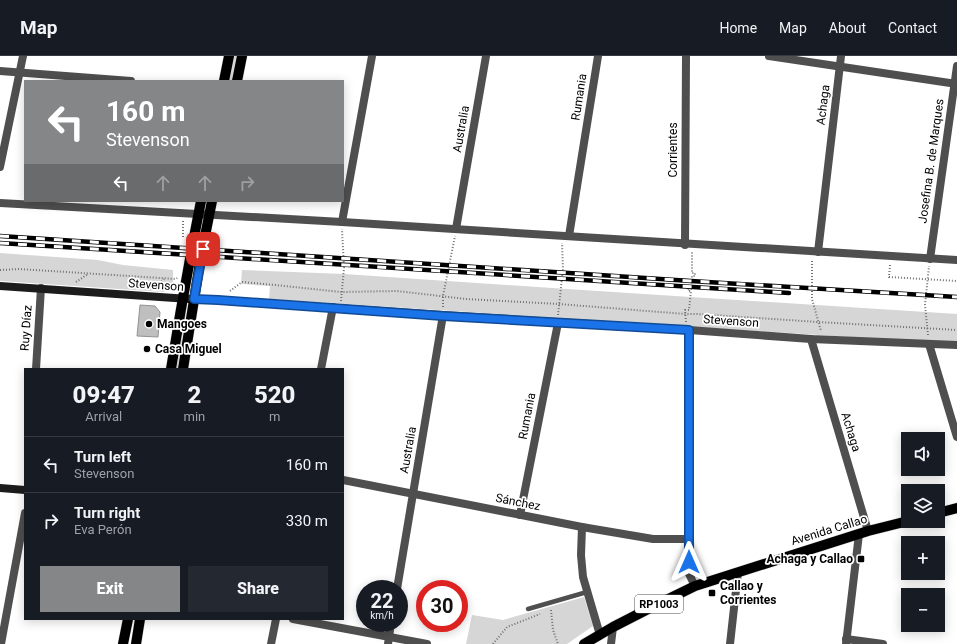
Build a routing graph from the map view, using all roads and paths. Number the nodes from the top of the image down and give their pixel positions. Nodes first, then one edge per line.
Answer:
1 (23, 56) edge
2 (229, 56) edge
3 (242, 56) edge
4 (372, 56) edge
5 (486, 56) edge
6 (598, 56) edge
7 (686, 56) edge
8 (769, 56) edge
9 (841, 56) edge
10 (957, 66) edge
11 (839, 67) junction
12 (0, 71) edge
13 (20, 73) junction
14 (117, 80) edge
15 (224, 80) edge
16 (237, 80) edge
17 (956, 83) edge
18 (0, 167) edge
19 (201, 202) edge
20 (212, 202) edge
21 (0, 203) edge
22 (184, 214) junction
23 (198, 215) junction
24 (209, 215) junction
25 (342, 222) junction
26 (456, 229) junction
27 (565, 236) junction
28 (183, 241) dead end
29 (689, 245) junction
30 (815, 252) junction
31 (890, 256) junction
32 (930, 259) junction
33 (957, 260) edge
34 (0, 270) edge
35 (89, 274) junction
36 (178, 276) dead end
37 (927, 279) junction
38 (957, 281) edge
39 (0, 286) edge
40 (40, 288) junction
41 (75, 291) junction
42 (232, 291) dead end
43 (341, 292) junction
44 (442, 296) junction
45 (182, 299) junction
46 (194, 299) junction
47 (559, 304) junction
48 (336, 308) junction
49 (685, 314) junction
50 (443, 316) junction
51 (818, 322) junction
52 (558, 323) junction
53 (928, 328) junction
54 (689, 330) junction
55 (957, 330) edge
56 (810, 339) junction
57 (823, 339) junction
58 (929, 344) junction
59 (957, 345) edge
60 (36, 368) edge
61 (171, 368) edge
62 (183, 368) edge
63 (321, 368) edge
64 (957, 437) edge
65 (344, 480) edge
66 (0, 488) edge
67 (24, 490) edge
68 (413, 493) junction
69 (957, 508) edge
70 (945, 511) edge
71 (520, 515) junction
72 (24, 518) edge
73 (901, 523) edge
74 (582, 527) junction
75 (863, 533) junction
76 (689, 539) junction
77 (738, 572) junction
78 (398, 580) edge
79 (695, 586) junction
80 (587, 592) junction
81 (557, 607) dead end
82 (528, 609) dead end
83 (544, 613) dead end
84 (128, 620) edge
85 (140, 620) edge
86 (276, 620) edge
87 (298, 620) edge
88 (613, 627) junction
89 (600, 635) junction
90 (388, 640) edge
91 (846, 642) edge
92 (1, 644) edge
93 (123, 644) edge
94 (136, 644) edge
95 (271, 644) edge
96 (427, 644) edge
97 (493, 644) edge
98 (558, 644) edge
99 (584, 644) edge
100 (611, 644) edge
101 (730, 644) edge
102 (883, 644) edge

1 - 13 street
2 - 15 main road
3 - 16 main road
4 - 25 street
5 - 26 street, Australia
6 - 27 street, Rumania
7 - 29 street, Corrientes
8 - 11 street
9 - 11 street, Achaga
10 - 17 street, Josefina B. de Marques
11 - 17 street
11 - 30 street, Achaga
12 - 13 street
13 - 14 street
13 - 18 street
17 - 32 street, Josefina B. de Marques
19 - 23 main road
20 - 24 main road
21 - 22 street
22 - 23 street
22 - 28 path
23 - 24 street
23 - 45 main road
24 - 25 street
24 - 46 main road
25 - 26 street
25 - 43 path
26 - 27 street
26 - 44 path
27 - 29 street
27 - 47 path
29 - 30 street
29 - 49 path
30 - 31 street
30 - 51 path
31 - 32 street
31 - 37 path
32 - 33 street
32 - 37 path
34 - 35 path
35 - 36 path
35 - 41 path
37 - 38 path
37 - 53 path
39 - 40 street, Stevenson
40 - 41 street, Stevenson
40 - 60 street, Ruy Díaz
41 - 45 street, Stevenson
42 - 43 path
43 - 44 path
43 - 48 path
44 - 47 path
44 - 50 path
45 - 46 street, Stevenson
45 - 61 main road
46 - 48 street, Stevenson
46 - 62 main road
47 - 49 path
47 - 52 path
48 - 50 street, Stevenson
48 - 63 street
49 - 51 path
49 - 54 path
50 - 52 street, Stevenson
50 - 68 street, Australia
51 - 53 path
51 - 57 path
52 - 54 street, Stevenson
52 - 71 street, Rumania
53 - 55 path
53 - 58 path
54 - 56 street, Stevenson
54 - 76 street
56 - 57 street, Stevenson
56 - 75 street, Achaga
57 - 58 street, Stevenson
58 - 59 street, Stevenson
58 - 64 street
65 - 68 street, Sánchez
66 - 67 street
68 - 71 street, Sánchez
68 - 78 street, Australia
69 - 70 main road
71 - 74 street, Sánchez
72 - 92 street
73 - 75 main road, Avenida Callao / RP1003
74 - 76 street, Sánchez
74 - 80 street
75 - 77 main road, Avenida Callao / RP1003
75 - 91 street, Achaga
76 - 79 street
77 - 79 main road, Avenida Callao / RP1003
77 - 101 street
79 - 88 main road, Avenida Callao / RP1003
80 - 82 lane
80 - 89 street
81 - 98 path
83 - 97 path
84 - 93 main road
85 - 94 main road
86 - 95 street
87 - 90 street
88 - 89 main road, Avenida Callao / RP1003
88 - 100 street
89 - 99 main road, Avenida Callao / RP1003
90 - 96 street
91 - 102 street

